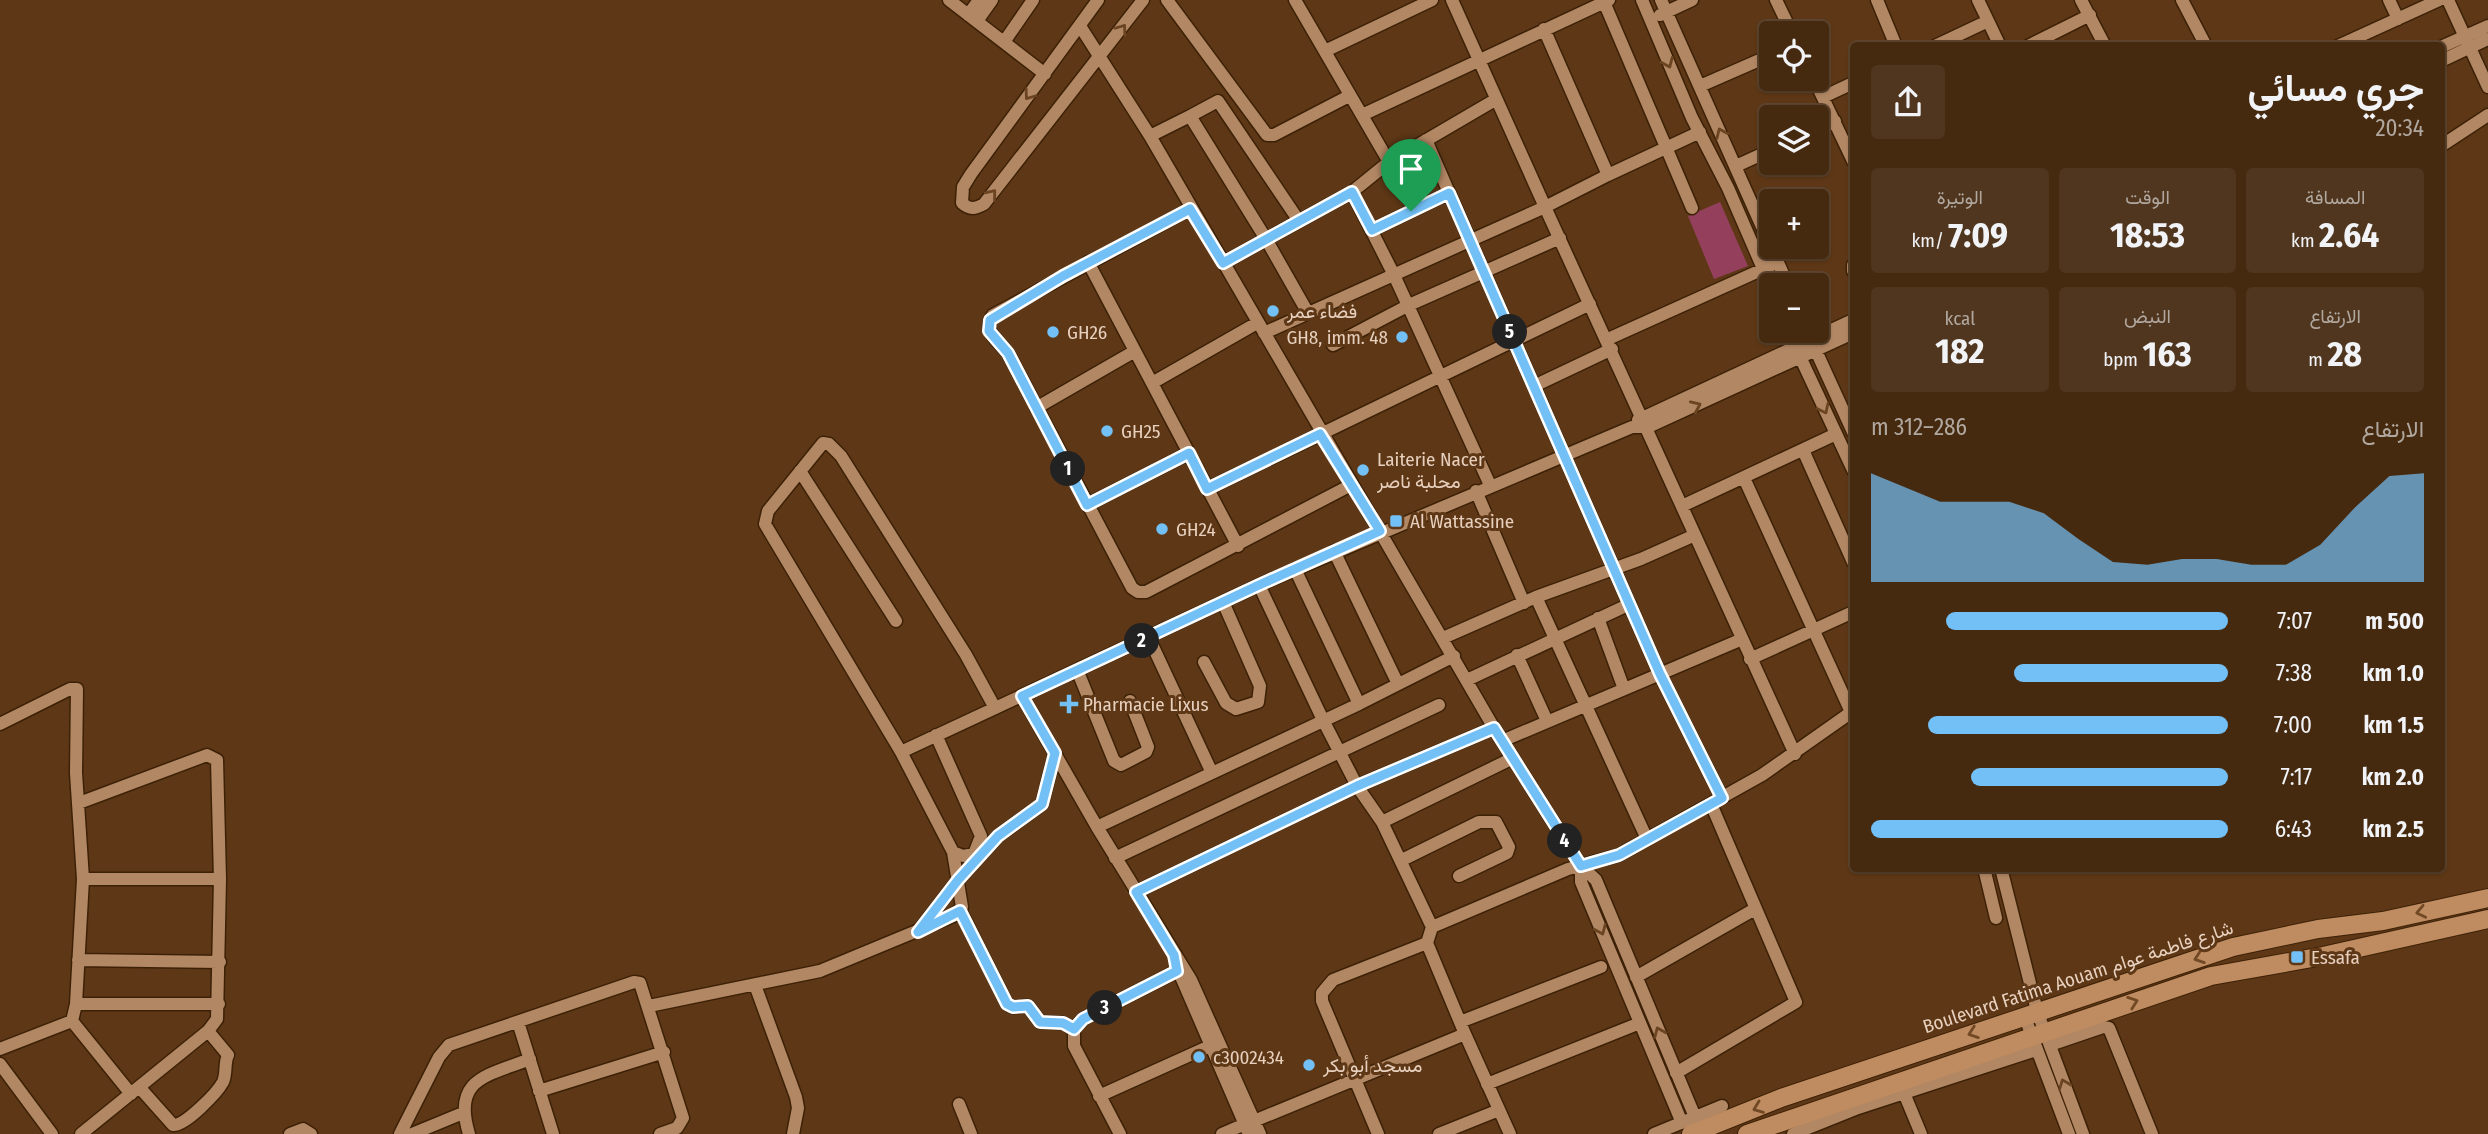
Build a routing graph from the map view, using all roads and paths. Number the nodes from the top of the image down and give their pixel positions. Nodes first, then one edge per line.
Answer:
1 (949, 0) edge
2 (979, 0) edge
3 (992, 0) edge
4 (1033, 0) edge
5 (1098, 0) edge
6 (1143, 0) edge
7 (1167, 0) edge
8 (1295, 0) edge
9 (1432, 0) edge
10 (1452, 0) edge
11 (1642, 0) edge
12 (1692, 0) edge
13 (1776, 0) edge
14 (1877, 0) edge
15 (1978, 0) edge
16 (2081, 0) edge
17 (2182, 0) edge
18 (2389, 0) edge
19 (2439, 0) edge
20 (2448, 0) edge
21 (1607, 1) edge
22 (1663, 6) edge
23 (2090, 15) junction
24 (972, 18) junction
25 (2398, 19) junction
26 (1650, 20) junction
27 (1787, 21) edge
28 (1987, 21) junction
29 (1080, 26) junction
30 (2488, 26) edge
31 (1544, 29) junction
32 (2488, 39) edge
33 (1004, 42) junction
34 (1894, 42) edge
35 (1943, 42) edge
36 (1998, 42) edge
37 (2036, 42) edge
38 (2103, 42) edge
39 (2204, 42) edge
40 (2347, 42) edge
41 (2465, 43) junction
42 (2445, 46) edge
43 (1325, 51) junction
44 (1101, 58) junction
45 (2445, 58) edge
46 (1478, 60) junction
47 (1759, 60) edge
48 (1045, 74) junction
49 (1850, 84) edge
50 (1700, 86) junction
51 (2488, 87) edge
52 (1820, 91) edge
53 (1349, 96) junction
54 (1823, 97) junction
55 (1495, 100) junction
56 (1362, 115) junction
57 (2488, 115) edge
58 (1189, 116) junction
59 (1835, 121) junction
60 (1829, 124) edge
61 (1700, 132) junction
62 (1150, 136) junction
63 (1426, 140) junction
64 (2445, 143) edge
65 (1666, 146) junction
66 (1850, 154) edge
67 (1759, 155) edge
68 (1389, 162) junction
69 (1736, 166) junction
70 (1608, 175) junction
71 (1352, 192) junction
72 (1449, 193) junction
73 (1545, 207) junction
74 (1692, 208) dead end
75 (1190, 209) junction
76 (1298, 221) junction
77 (1372, 230) junction
78 (1560, 238) junction
79 (1266, 239) junction
80 (1470, 241) junction
81 (1088, 262) junction
82 (1223, 263) junction
83 (1778, 263) junction
84 (1763, 270) junction
85 (1484, 272) junction
86 (1764, 273) edge
87 (1783, 273) edge
88 (1394, 275) junction
89 (1590, 304) junction
90 (1409, 305) junction
91 (1308, 313) junction
92 (1850, 322) edge
93 (1261, 328) junction
94 (1829, 332) edge
95 (1850, 334) edge
96 (1829, 338) edge
97 (1513, 341) junction
98 (1793, 343) edge
99 (1809, 343) edge
100 (1812, 343) edge
101 (1610, 344) junction
102 (1333, 345) dead end
103 (1135, 351) junction
104 (1798, 354) junction
105 (1441, 376) junction
106 (1152, 383) junction
107 (1534, 386) junction
108 (1036, 408) junction
109 (1645, 421) junction
110 (1850, 426) edge
111 (1320, 434) junction
112 (1836, 434) junction
113 (1803, 450) junction
114 (1189, 453) junction
115 (1564, 455) junction
116 (1850, 464) edge
117 (800, 471) junction
118 (1744, 478) junction
119 (1351, 485) junction
120 (1490, 485) junction
121 (1207, 489) junction
122 (1476, 491) junction
123 (1087, 505) junction
124 (1682, 506) junction
125 (1380, 531) junction
126 (1695, 535) junction
127 (1238, 546) junction
128 (1334, 551) junction
129 (1850, 555) edge
130 (1615, 567) junction
131 (1294, 569) junction
132 (1259, 585) junction
133 (1536, 597) junction
134 (1223, 602) junction
135 (1524, 603) junction
136 (1630, 604) junction
137 (1850, 613) edge
138 (1598, 618) junction
139 (896, 621) dead end
140 (1814, 631) junction
141 (1555, 637) junction
142 (1149, 638) junction
143 (1443, 638) junction
144 (1740, 640) junction
145 (1517, 655) junction
146 (1454, 656) junction
147 (1750, 659) junction
148 (1204, 662) dead end
149 (1078, 672) junction
150 (1660, 674) junction
151 (1467, 680) junction
152 (1398, 684) junction
153 (1624, 689) junction
154 (1022, 696) junction
155 (1130, 701) dead end
156 (1359, 704) junction
157 (1586, 704) junction
158 (1439, 705) dead end
159 (1850, 707) edge
160 (995, 708) junction
161 (1850, 713) edge
162 (1323, 720) junction
163 (1547, 721) junction
164 (0, 724) edge
165 (1494, 728) junction
166 (936, 736) junction
167 (1502, 741) junction
168 (1339, 750) junction
169 (901, 752) junction
170 (1055, 753) junction
171 (1795, 754) junction
172 (1513, 758) junction
173 (1212, 773) junction
174 (1357, 786) junction
175 (1716, 801) junction
176 (79, 803) junction
177 (1382, 822) junction
178 (1097, 827) junction
179 (1647, 839) junction
180 (953, 852) junction
181 (1115, 858) junction
182 (1402, 860) junction
183 (1581, 866) junction
184 (1985, 872) edge
185 (2002, 872) edge
186 (1459, 876) dead end
187 (82, 879) junction
188 (220, 880) junction
189 (958, 880) junction
190 (1136, 892) junction
191 (2488, 898) edge
192 (1755, 909) junction
193 (960, 911) junction
194 (1996, 918) dead end
195 (2488, 919) edge
196 (1432, 927) junction
197 (918, 932) junction
198 (1427, 943) junction
199 (78, 960) junction
200 (220, 962) junction
201 (1601, 967) dead end
202 (1180, 969) junction
203 (1636, 977) junction
204 (755, 985) junction
205 (76, 1004) junction
206 (219, 1004) junction
207 (649, 1006) junction
208 (2031, 1013) junction
209 (72, 1021) junction
210 (518, 1022) junction
211 (1640, 1023) junction
212 (1462, 1028) junction
213 (1074, 1029) junction
214 (208, 1031) junction
215 (2041, 1041) junction
216 (1210, 1046) junction
217 (0, 1049) edge
218 (664, 1052) junction
219 (1989, 1058) junction
220 (530, 1059) junction
221 (0, 1064) edge
222 (1676, 1073) junction
223 (1355, 1082) junction
224 (1487, 1084) junction
225 (136, 1091) junction
226 (540, 1091) junction
227 (1904, 1093) junction
228 (1100, 1096) junction
229 (959, 1104) dead end
230 (1722, 1106) dead end
231 (1499, 1110) junction
232 (463, 1113) junction
233 (1249, 1126) edge
234 (1692, 1126) edge
235 (1795, 1130) edge
236 (52, 1134) edge
237 (81, 1134) edge
238 (290, 1134) edge
239 (311, 1134) edge
240 (400, 1134) edge
241 (412, 1134) edge
242 (469, 1134) edge
243 (553, 1134) edge
244 (660, 1134) edge
245 (793, 1134) edge
246 (971, 1134) edge
247 (1119, 1134) edge
248 (1222, 1134) edge
249 (1260, 1134) edge
250 (1378, 1134) edge
251 (1439, 1134) edge
252 (1510, 1134) edge
253 (1654, 1134) edge
254 (1747, 1134) edge
255 (1921, 1134) edge
256 (2069, 1134) edge
257 (2083, 1134) edge
258 (2152, 1134) edge

1 - 24 street
2 - 24 street
3 - 24 street
4 - 33 street
5 - 29 street
44 -> 6 street
7 - 53 street
8 - 43 street
9 - 43 street
10 - 46 street
11 - 26 street
12 - 22 street
13 - 27 street
14 - 34 street
15 - 28 street
16 - 23 street
17 - 39 street
18 - 25 street
19 - 25 street
20 - 41 street
21 - 31 street
21 - 65 street
22 - 26 street
22 - 50 street
23 - 37 street
23 - 38 street
24 - 33 street
25 - 40 street
26 -> 61 street
28 - 35 street
28 - 36 street
29 - 44 street
29 - 48 street
30 - 41 street
31 - 46 street
31 - 70 street
32 - 41 street
33 - 48 street
41 - 42 street
41 - 45 street
41 - 51 street
43 - 53 street
48 -> 44 street
44 - 62 street
46 - 55 street
46 - 56 street
47 - 50 street
49 - 54 street
69 -> 50 street
52 - 54 street
53 - 56 street
54 - 59 street
55 - 63 street
55 - 73 street
56 - 68 street
57 - 64 street
58 - 62 street
58 - 76 street
58 - 79 street
59 - 60 street
59 - 66 street
61 - 65 street
61 - 84 street
62 - 75 street
63 - 68 street
63 - 72 street
65 - 70 street
65 - 74 street
67 - 69 street
68 - 71 street
69 - 83 street
70 - 73 street
71 - 76 street
71 - 77 street
72 - 77 street
72 - 80 street
73 - 78 street
73 - 80 street
75 - 81 street
75 - 82 street
76 - 79 street
77 - 88 street
78 - 85 street
78 - 89 street
79 - 82 street
79 - 91 street
80 - 85 street
80 - 88 street
81 - 103 street
81 - 108 street
82 - 93 street
83 - 84 street
83 - 87 street
84 - 86 street
84 - 101 street
85 - 90 street
85 - 97 street
88 - 90 street
88 - 91 street
89 - 97 street
89 - 101 street
90 - 102 street
90 - 105 street
91 - 93 street
92 - 94 street
93 - 106 street
93 - 111 street
95 - 96 street
97 - 105 street
97 - 107 street
98 - 104 street
99 - 104 street
100 - 110 street
101 - 107 street
101 - 109 street
103 - 106 street
103 - 108 street
104 - 109 street
104 -> 112 street
105 - 111 street
105 - 120 street
106 - 114 street
107 - 115 street
108 - 123 street
109 - 115 street
109 - 124 street
111 - 119 street
111 - 121 street
112 - 113 street
112 - 116 street
113 - 118 street
113 - 129 street
114 - 121 street
114 - 123 street
115 - 120 street
115 - 130 street
117 - 139 street
117 - 160 street
117 - 169 street
118 - 124 street
118 - 140 street
119 - 125 street
119 - 127 street
120 - 122 street
121 - 127 street
122 - 125 street
122 - 135 street
123 - 127 street
124 - 126 street
125 - 128 street
125 - 143 street
126 - 130 street
126 - 144 street
128 - 131 street
128 - 152 street
130 - 133 street
130 - 136 street
131 - 132 street
131 - 156 street
132 - 134 street
132 - 162 street
133 - 135 street
133 - 141 street
134 - 142 street
134 - 148 street
135 - 143 street
136 - 138 street
136 - 150 street
137 - 140 street
138 - 141 street
138 - 153 street
140 - 147 street
140 - 159 street
141 - 145 street
141 - 157 street
142 - 149 street
142 - 173 street
143 - 146 street
144 - 147 street
144 - 150 street
145 - 151 street
145 - 163 street
146 - 151 street
146 - 152 street
147 - 171 street
149 - 154 street
149 - 155 street
150 - 153 street
150 - 175 street
151 - 165 street
152 - 156 street
153 - 157 street
154 - 160 street
154 - 170 street
156 - 162 street
157 - 163 street
157 - 179 street
158 - 168 street
160 - 166 street
161 - 171 street
162 - 168 street
162 - 173 street
163 - 167 street
164 - 176 street
165 - 167 street
165 - 174 street
166 - 169 street
166 - 180 street
167 - 172 street
168 - 174 street
168 - 181 street
169 - 180 street
170 - 178 street
170 - 189 street
171 - 175 street
172 - 177 street
172 - 183 street
173 - 178 street
174 - 177 street
174 - 190 street
175 - 179 street
175 - 192 street
176 - 187 street
176 - 188 street
177 - 182 street
178 - 181 street
179 - 183 street
180 - 189 street
181 - 190 street
182 - 186 street
182 - 196 street
183 - 196 street
183 - 203 street
183 -> 211 street
184 - 194 street
185 - 208 street
187 - 188 street
187 - 199 street
188 - 200 street
189 - 193 street
189 - 197 street
190 - 202 street
191 -> 208 main road, Boulevard Fatima Aouam شارع فاطمة عوام
192 - 203 street
192 - 222 street
193 - 197 street
193 - 213 street
215 -> 195 main road, Boulevard Fatima Aouam شارع فاطمة عوام
196 - 198 street
197 - 204 street
198 - 212 street
198 - 223 street
199 - 200 street
199 - 205 street
200 - 206 street
201 - 212 street
202 - 213 street
202 - 216 street
202 - 233 street
222 -> 203 street
204 - 207 street
204 - 245 street
205 - 206 street
205 - 209 street
206 - 214 street
207 - 210 street
207 - 218 street
208 - 215 street
208 -> 234 main road, Boulevard Fatima Aouam شارع فاطمة عوام
209 - 217 street
209 - 225 street
210 - 220 street
210 - 240 street
211 - 224 street
211 - 234 street
212 - 223 street
212 - 224 street
213 - 228 street
214 - 225 street
214 - 225 street
215 - 219 main road, Boulevard Fatima Aouam شارع فاطمة عوام
215 - 256 street
257 -> 215 street
215 - 258 street
216 - 228 street
216 - 233 street
218 - 226 street
218 - 244 street
219 - 227 street
219 - 235 main road, Boulevard Fatima Aouam شارع فاطمة عوام
220 - 226 street
220 - 232 street
221 - 236 street
222 - 234 street
223 - 233 street
223 - 250 street
224 - 231 street
225 - 237 street
226 - 243 street
227 - 235 street
227 - 255 street
228 - 247 street
229 - 246 street
230 - 234 street
231 - 251 street
231 - 252 street
232 - 241 street
232 - 242 street
233 - 248 street
233 - 249 street
234 - 253 street
235 - 254 main road, Boulevard Fatima Aouam شارع فاطمة عوام
238 - 239 street

